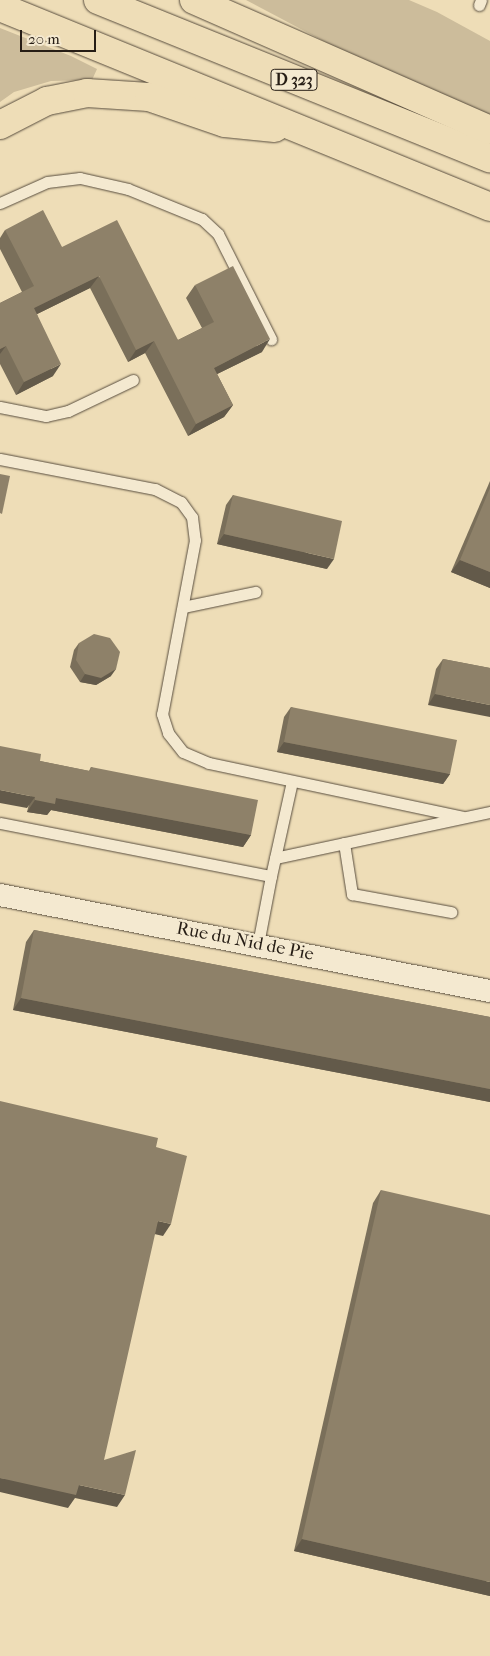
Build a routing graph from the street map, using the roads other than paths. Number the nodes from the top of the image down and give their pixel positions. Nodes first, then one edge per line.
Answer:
1 (98, 0) edge
2 (194, 0) edge
3 (217, 0) edge
4 (0, 7) edge
5 (279, 37) junction
6 (0, 125) edge
7 (490, 130) edge
8 (305, 131) junction
9 (490, 158) edge
10 (0, 204) edge
11 (490, 207) edge
12 (271, 339) edge
13 (133, 380) dead end
14 (0, 407) edge
15 (0, 459) edge
16 (255, 592) dead end
17 (182, 607) junction
18 (292, 781) junction
19 (490, 812) edge
20 (462, 817) junction
21 (0, 824) edge
22 (344, 843) junction
23 (275, 858) junction
24 (271, 876) junction
25 (0, 895) edge
26 (451, 912) dead end
27 (258, 944) junction
28 (490, 991) edge

1 - 9 highway, D 323
2 - 5 highway
3 - 5 highway
4 - 8 highway, D 323
5 - 7 highway
6 - 8 highway
8 - 11 highway, D 323
10 - 12 lane
13 - 14 lane
15 - 17 lane
16 - 17 lane
17 - 18 lane
18 - 20 lane
18 - 23 lane
19 - 20 lane
20 - 22 lane
21 - 24 lane
22 - 23 lane
22 - 26 lane
23 - 24 lane
24 - 27 lane
25 - 27 street, Rue du Nid de Pie
27 - 28 street, Rue du Nid de Pie

